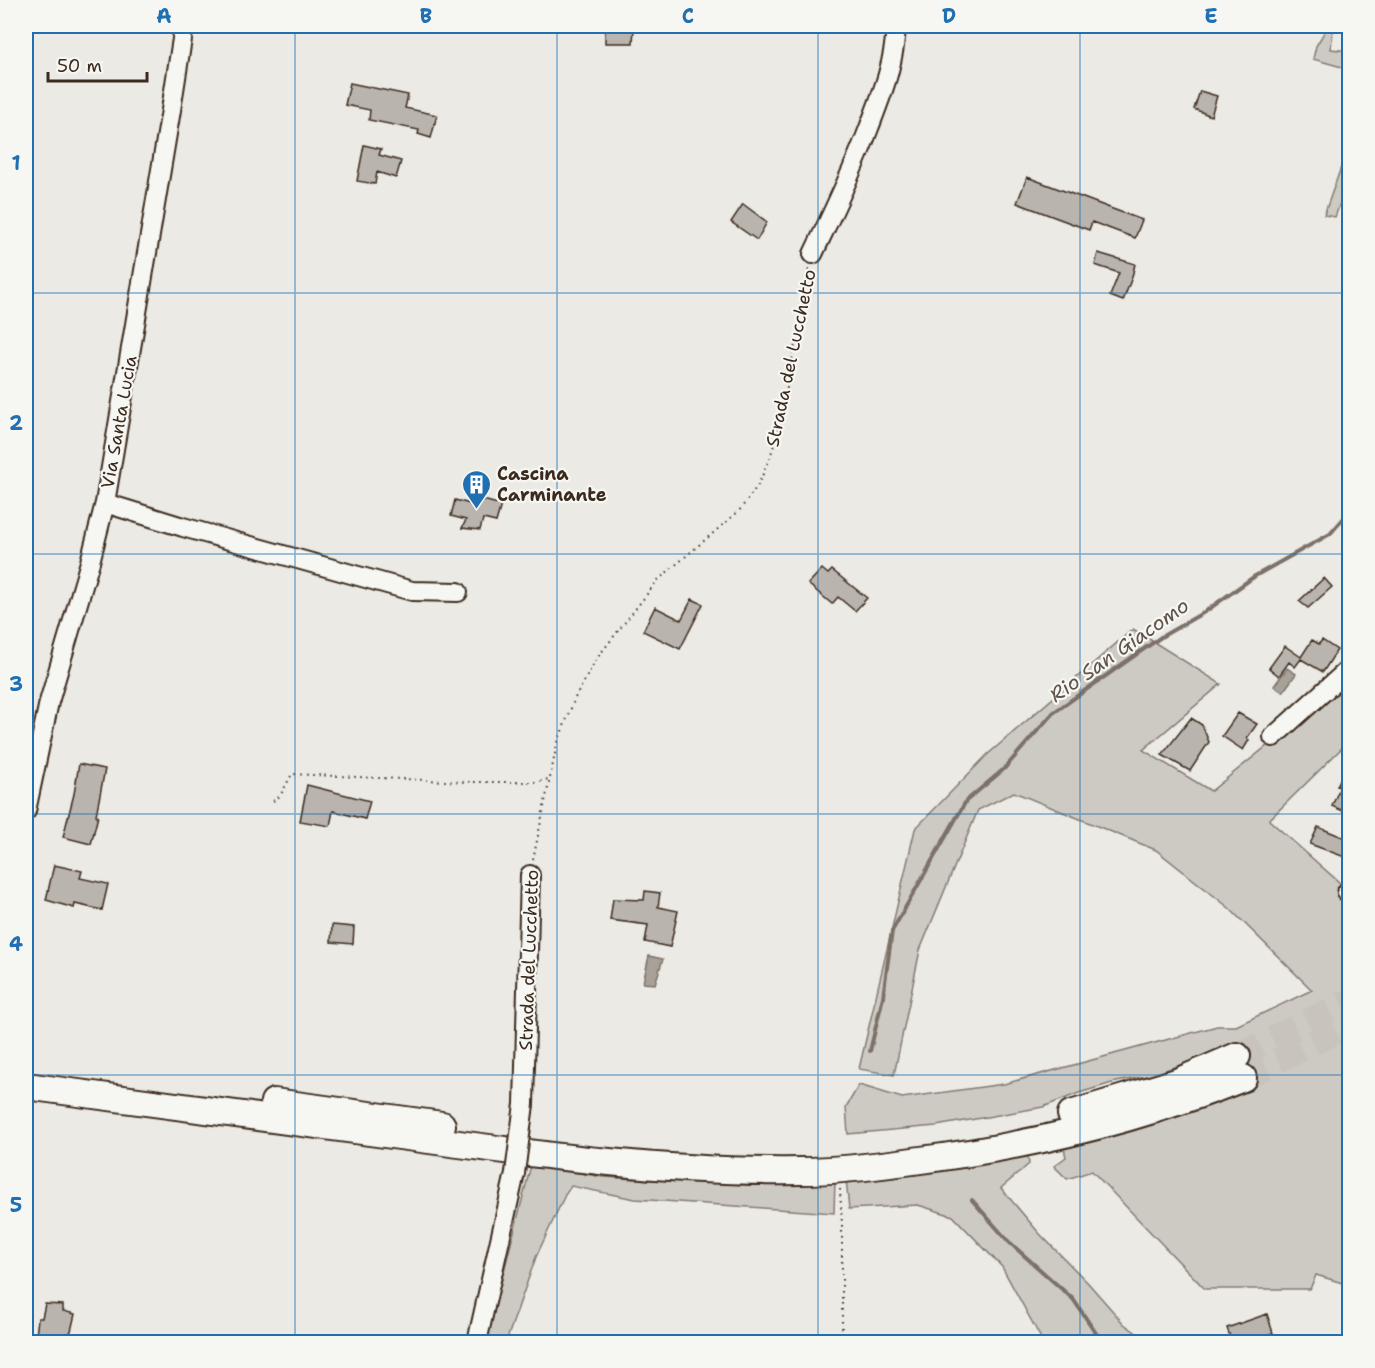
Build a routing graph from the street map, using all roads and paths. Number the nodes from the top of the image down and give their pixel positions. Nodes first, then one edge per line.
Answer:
1 (184, 26) edge
2 (896, 26) edge
3 (813, 254) joint
4 (105, 502) junction
5 (458, 592) dead end
6 (1350, 668) edge
7 (1273, 736) dead end
8 (549, 779) junction
9 (273, 801) dead end
10 (26, 812) edge
11 (530, 875) joint
12 (26, 1068) edge
13 (26, 1086) edge
14 (840, 1189) dead end
15 (477, 1342) edge
16 (842, 1342) edge

1 - 4 street, Via Santa Lucia
2 - 3 street, Strada del Lucchetto
3 - 8 path, Strada del Lucchetto
4 - 5 street
4 - 10 street, Via Santa Lucia
6 - 7 street
8 - 9 path
8 - 11 path, Strada del Lucchetto
11 - 15 street, Strada del Lucchetto, bridge
12 - 13 highway
14 - 16 path

